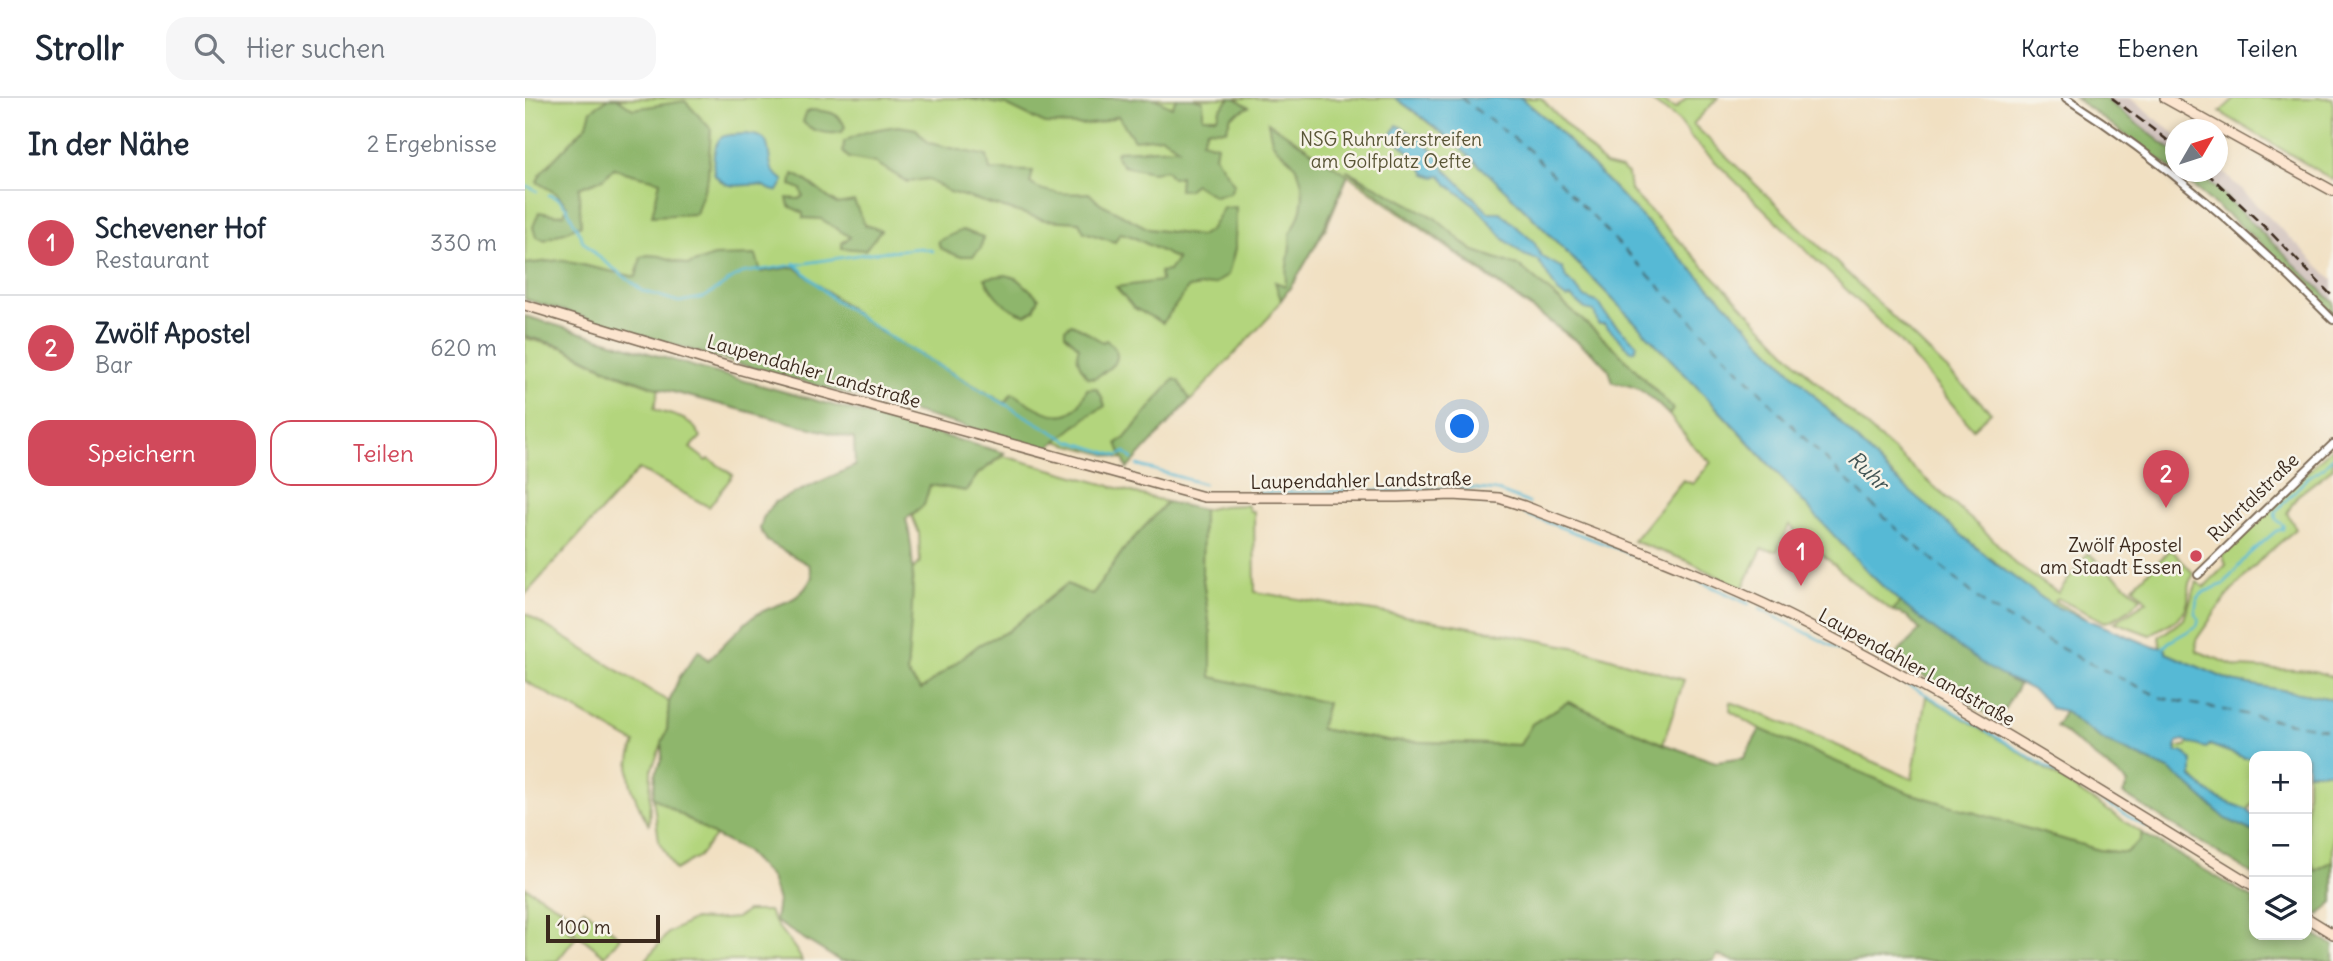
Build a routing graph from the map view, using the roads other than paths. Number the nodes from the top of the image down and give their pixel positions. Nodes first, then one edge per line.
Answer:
1 (2066, 98) edge
2 (2165, 98) edge
3 (2333, 191) edge
4 (525, 304) edge
5 (2333, 320) edge
6 (2333, 444) edge
7 (2198, 575) dead end
8 (2249, 883) edge
9 (2312, 921) edge
10 (2333, 934) edge

1 - 5 street
2 - 3 main road
4 - 8 main road, Laupendahler Landstraße
6 - 7 street, Ruhrtalstraße
9 - 10 main road

